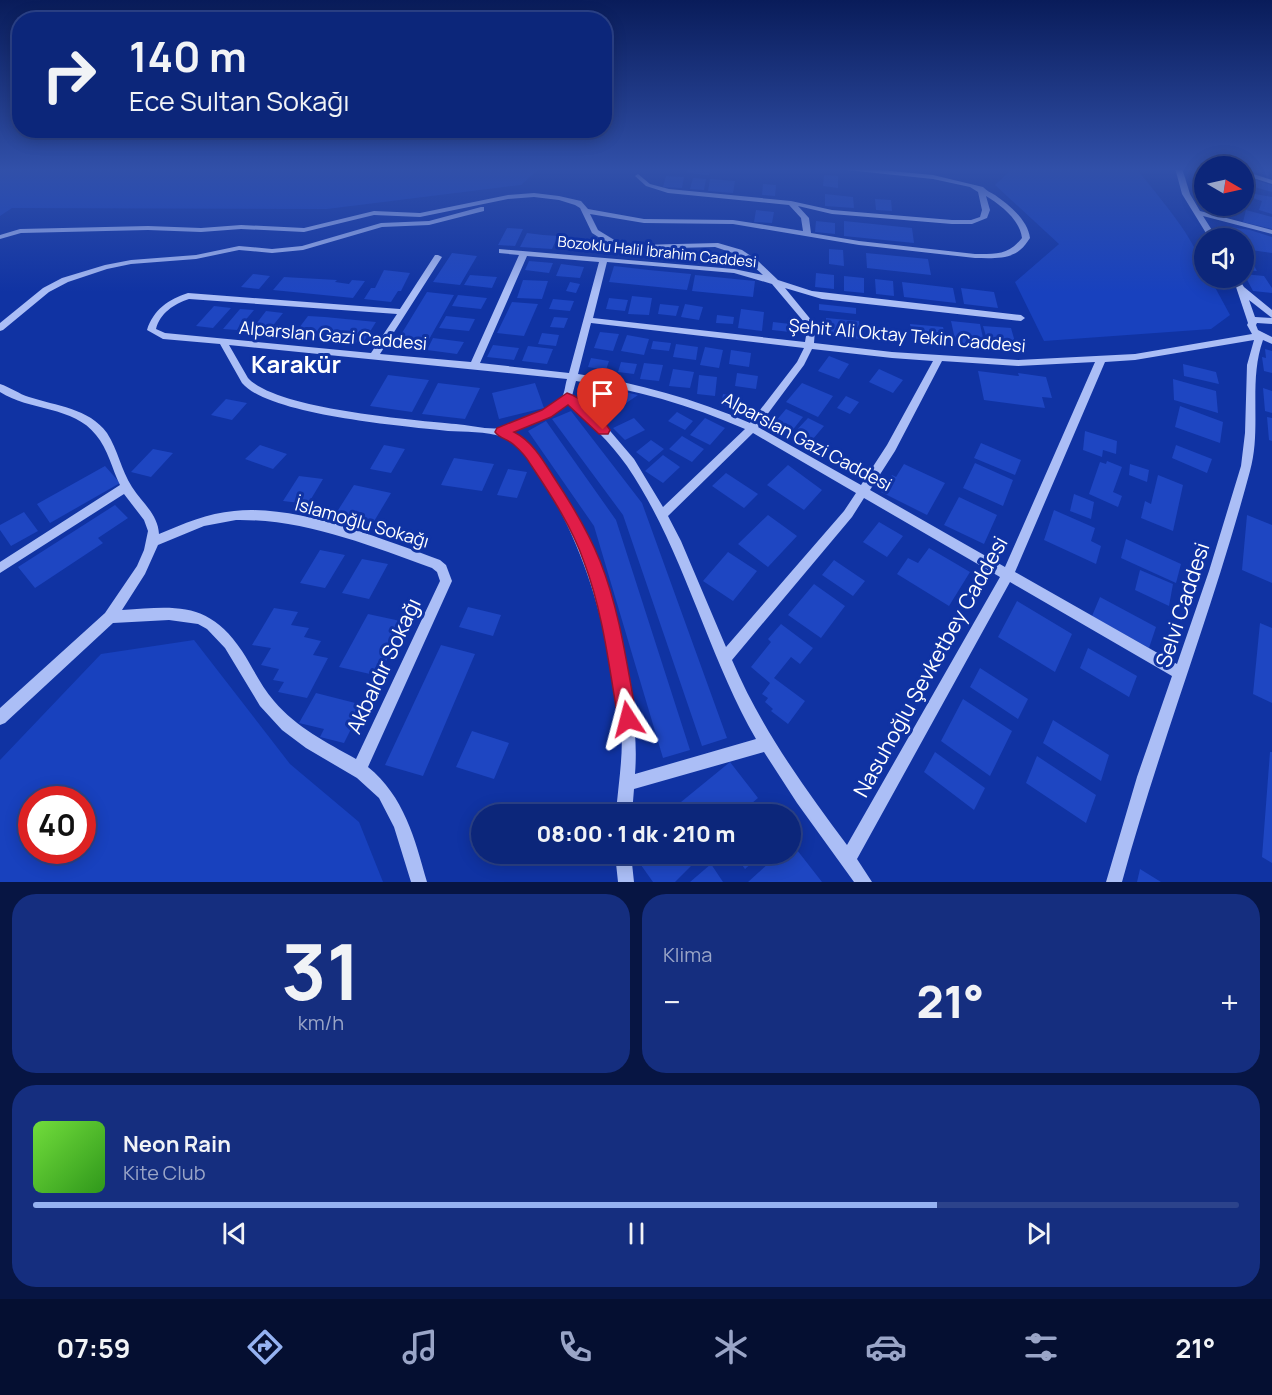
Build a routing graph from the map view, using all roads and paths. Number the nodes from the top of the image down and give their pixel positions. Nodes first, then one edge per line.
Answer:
1 (449, 209) edge
2 (482, 209) edge
3 (797, 209) edge
4 (823, 209) edge
5 (986, 209) edge
6 (1007, 209) edge
7 (585, 211) joint
8 (1211, 216) edge
9 (1272, 232) edge
10 (807, 235) junction
11 (0, 237) edge
12 (502, 251) dead end
13 (524, 253) junction
14 (438, 257) dead end
15 (604, 260) junction
16 (774, 281) junction
17 (1240, 288) edge
18 (1241, 288) edge
19 (403, 312) junction
20 (1272, 315) edge
21 (1021, 318) dead end
22 (587, 320) junction
23 (1272, 321) edge
24 (1252, 322) junction
25 (0, 328) edge
26 (1266, 338) edge
27 (223, 342) junction
28 (809, 346) junction
29 (374, 357) junction
30 (939, 359) junction
31 (1101, 360) junction
32 (474, 366) junction
33 (571, 375) junction
34 (0, 387) edge
35 (567, 397) junction
36 (752, 428) junction
37 (501, 432) junction
38 (126, 487) junction
39 (864, 491) junction
40 (663, 514) junction
41 (153, 542) junction
42 (0, 568) edge
43 (1008, 574) junction
44 (446, 581) joint
45 (110, 617) junction
46 (724, 657) junction
47 (1181, 674) junction
48 (0, 718) edge
49 (768, 743) junction
50 (359, 769) junction
51 (626, 784) junction
52 (625, 804) edge
53 (848, 859) junction
54 (624, 864) edge
55 (419, 882) edge
56 (626, 882) edge
57 (864, 882) edge
58 (1114, 882) edge

1 - 11 street
2 - 25 street
3 - 10 street
4 - 5 street
6 - 10 street
7 - 10 street
7 - 16 street
8 - 9 street
12 - 13 street, Bozoklu Halil İbrahim Caddesi
13 - 15 street, Bozoklu Halil İbrahim Caddesi
13 - 32 street
14 - 19 street
15 - 16 street, Bozoklu Halil İbrahim Caddesi
15 - 22 street
16 - 21 street, Bozoklu Halil İbrahim Caddesi
16 - 28 street
17 - 24 street
18 - 20 street
19 - 27 street, Alparslan Gazi Caddesi
19 - 29 street
22 - 28 street, Şehit Ali Oktay Tekin Caddesi
22 - 33 street
23 - 24 street
24 - 26 street
26 - 31 street, Şehit Ali Oktay Tekin Caddesi
26 - 47 street, Selvi Caddesi
27 - 29 street, Alparslan Gazi Caddesi
27 - 37 street
28 - 30 street, Şehit Ali Oktay Tekin Caddesi
28 - 36 street
29 - 32 street, Alparslan Gazi Caddesi
30 - 31 street, Şehit Ali Oktay Tekin Caddesi
30 - 39 street
31 - 43 street, Nasuhoğlu Şevketbey Caddesi
32 - 33 street, Alparslan Gazi Caddesi
33 - 35 street
33 - 36 street, Alparslan Gazi Caddesi
34 - 38 street
35 - 37 street
35 - 40 street
36 - 39 street, Alparslan Gazi Caddesi
36 - 40 street
37 - 51 street
38 - 41 street
38 - 42 street
39 - 43 street, Alparslan Gazi Caddesi
39 - 46 street
40 - 46 street
41 - 44 street, İslamoğlu Sokağı
41 - 45 street
43 - 47 street, Alparslan Gazi Caddesi
43 - 53 street, Nasuhoğlu Şevketbey Caddesi
44 - 50 street, Akbaldır Sokağı
45 - 48 street
45 - 50 street
46 - 49 street
47 - 58 street, Selvi Caddesi
49 - 51 street
49 - 53 street
50 - 55 street
51 - 52 street
53 - 57 street
54 - 56 street

